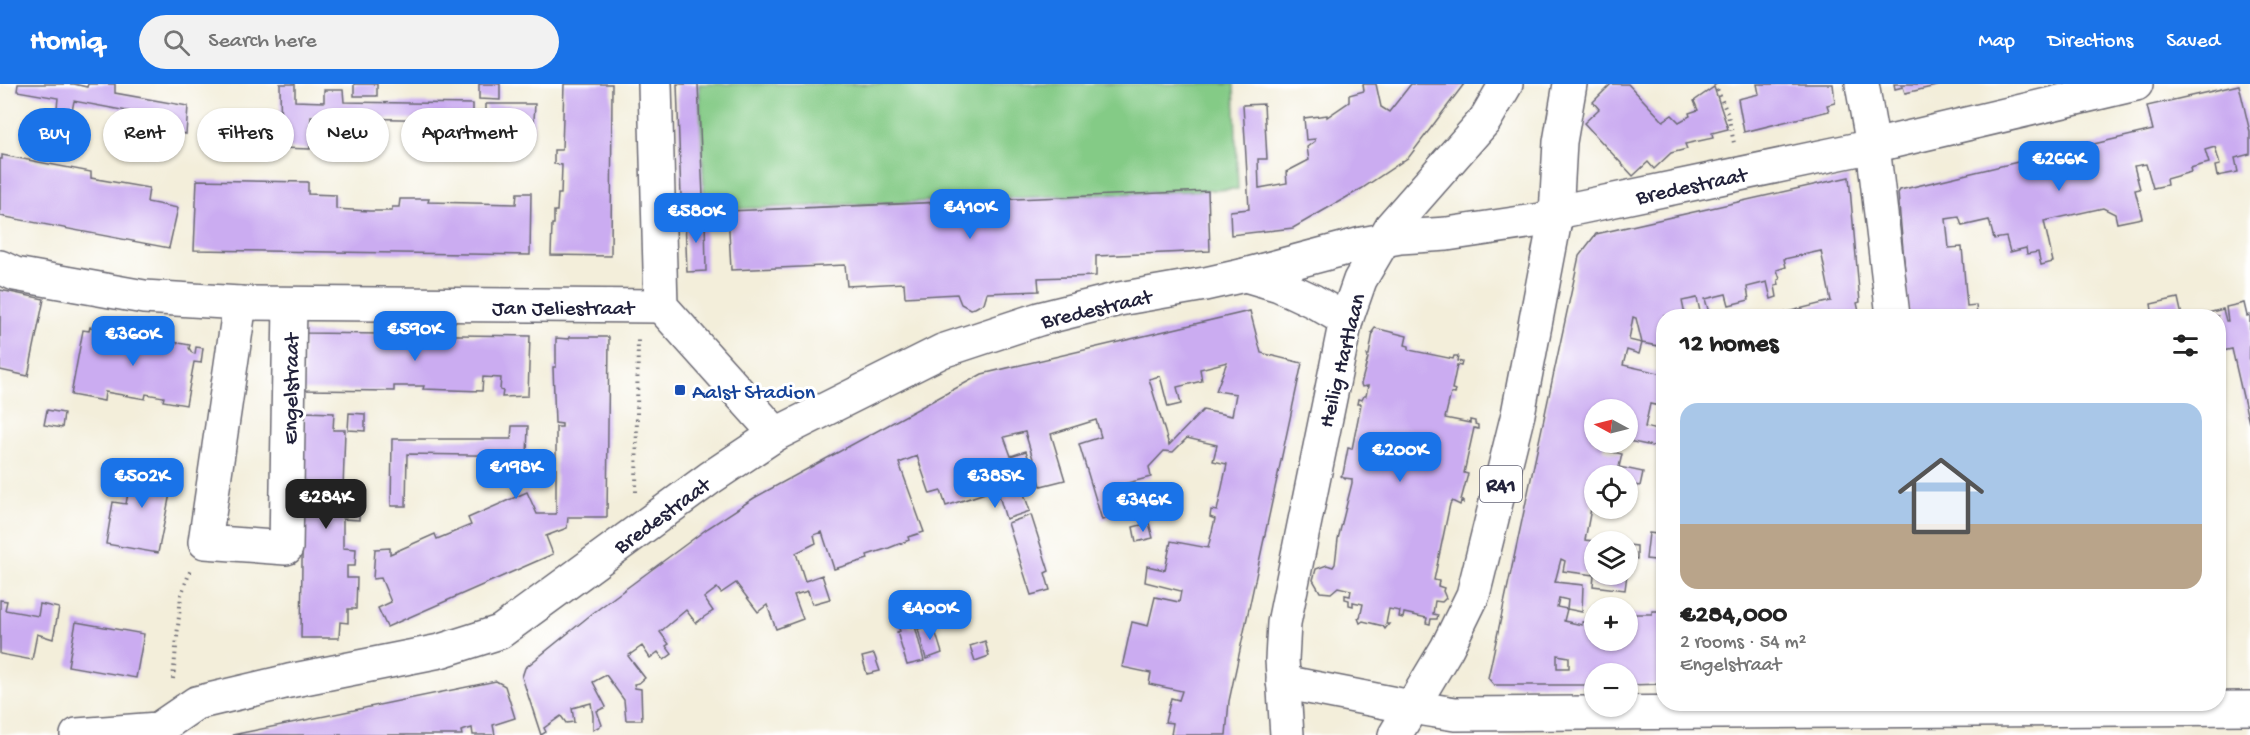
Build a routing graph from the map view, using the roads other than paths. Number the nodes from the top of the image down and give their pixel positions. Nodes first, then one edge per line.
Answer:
1 (655, 84) edge
2 (1506, 84) edge
3 (1570, 84) edge
4 (1862, 84) edge
5 (2136, 84) edge
6 (1873, 146) junction
7 (1556, 215) junction
8 (1383, 240) junction
9 (0, 267) edge
10 (1245, 275) junction
11 (240, 303) junction
12 (290, 304) junction
13 (650, 306) junction
14 (1892, 309) edge
15 (1346, 320) junction
16 (776, 434) junction
17 (1283, 682) junction
18 (1411, 707) junction
19 (2250, 708) edge
20 (2226, 709) edge
21 (2126, 711) edge
22 (1919, 716) edge
23 (162, 728) edge
24 (77, 735) edge
25 (1287, 735) edge
26 (1395, 735) edge

1 - 13 street
2 - 8 street, Heilig Hartlaan
3 - 7 street, R41
4 - 6 street
5 - 6 street, Bredestraat
6 - 7 street, Bredestraat
6 - 14 street
7 - 8 street, Bredestraat
7 - 18 street, R41
8 - 10 street, Bredestraat
8 - 15 street, Heilig Hartlaan
9 - 11 street, Jan Jeliestraat
10 - 15 street, Bredestraat
10 - 16 street, Bredestraat
11 - 12 street, Jan Jeliestraat
11 - 12 street, Engelstraat
12 - 13 street, Jan Jeliestraat
13 - 16 street
15 - 17 street, Heilig Hartlaan
16 - 23 street, Bredestraat
17 - 18 street
17 - 25 street, Heilig Hartlaan
18 - 22 street
18 - 26 street, R41
19 - 20 street
21 - 22 street
23 - 24 street, Bredestraat

